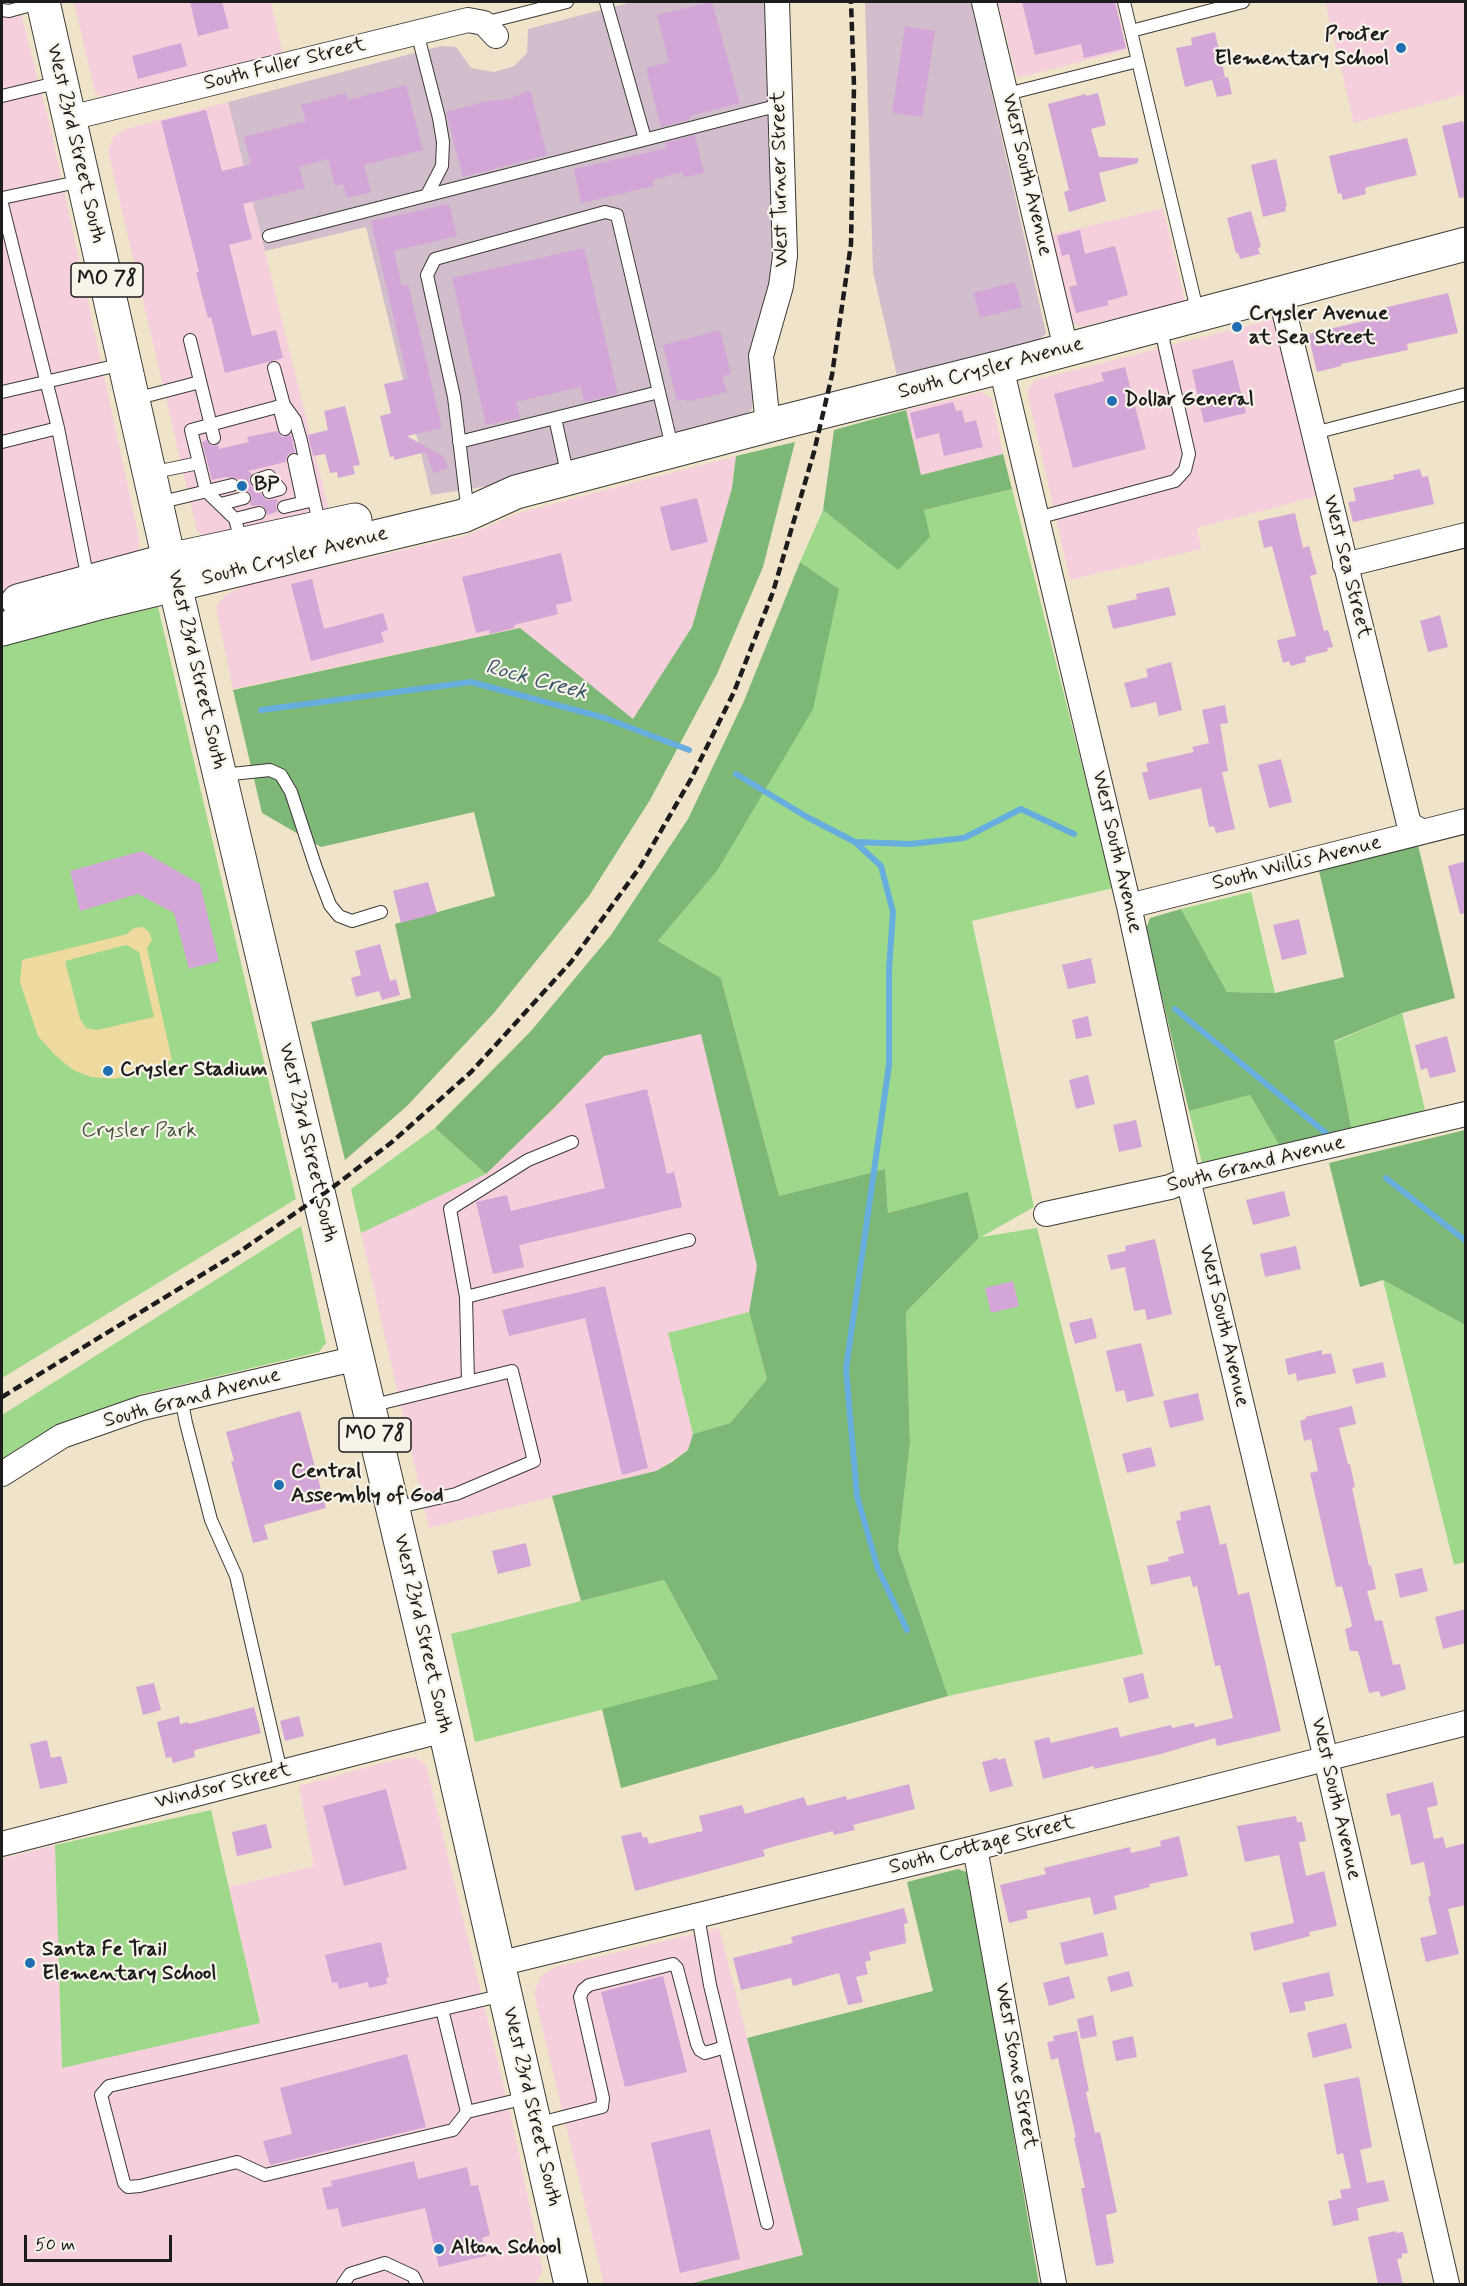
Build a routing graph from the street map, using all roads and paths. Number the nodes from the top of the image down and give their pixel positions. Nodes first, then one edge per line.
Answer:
1 (43, 2) edge
2 (567, 2) edge
3 (606, 2) edge
4 (777, 2) edge
5 (984, 2) edge
6 (1124, 2) edge
7 (1243, 2) edge
8 (2, 10) edge
9 (490, 30) joint
10 (1131, 31) junction
11 (417, 32) junction
12 (1138, 61) junction
13 (62, 82) junction
14 (1007, 94) junction
15 (2, 96) edge
16 (780, 105) junction
17 (70, 118) junction
18 (645, 139) junction
19 (84, 180) junction
20 (427, 195) junction
21 (2, 198) edge
22 (2, 204) edge
23 (269, 236) dead end
24 (1466, 244) edge
25 (1280, 294) junction
26 (1198, 315) junction
27 (1160, 325) junction
28 (190, 340) dead end
29 (1066, 349) junction
30 (126, 363) junction
31 (1002, 367) junction
32 (274, 368) dead end
33 (46, 382) junction
34 (200, 382) junction
35 (2, 392) edge
36 (659, 392) junction
37 (1466, 394) edge
38 (134, 399) junction
39 (281, 405) junction
40 (555, 418) junction
41 (211, 425) junction
42 (768, 426) junction
43 (58, 428) junction
44 (285, 429) dead end
45 (1314, 433) junction
46 (214, 438) dead end
47 (2, 442) edge
48 (459, 442) junction
49 (673, 451) junction
50 (294, 460) dead end
51 (199, 463) junction
52 (568, 478) junction
53 (257, 480) dead end
54 (228, 483) dead end
55 (153, 488) junction
56 (206, 491) junction
57 (516, 492) junction
58 (466, 497) junction
59 (244, 498) dead end
60 (221, 504) junction
61 (303, 508) junction
62 (259, 513) dead end
63 (1037, 518) junction
64 (238, 532) junction
65 (1466, 535) edge
66 (1345, 565) junction
67 (172, 573) junction
68 (89, 581) junction
69 (2, 606) edge
70 (2, 629) edge
71 (221, 775) junction
72 (1466, 821) edge
73 (1423, 832) junction
74 (1129, 906) junction
75 (381, 912) dead end
76 (1466, 1114) edge
77 (572, 1142) dead end
78 (1188, 1179) junction
79 (1046, 1214) dead end
80 (689, 1240) dead end
81 (466, 1297) junction
82 (358, 1358) junction
83 (468, 1382) junction
84 (181, 1398) junction
85 (369, 1406) junction
86 (2, 1474) edge
87 (392, 1508) junction
88 (1466, 1723) edge
89 (445, 1730) junction
90 (1326, 1759) junction
91 (281, 1772) junction
92 (2, 1844) edge
93 (975, 1848) junction
94 (698, 1916) junction
95 (502, 1979) junction
96 (442, 2009) junction
97 (725, 2047) junction
98 (532, 2111) junction
99 (467, 2112) junction
100 (766, 2223) dead end
101 (343, 2284) edge
102 (417, 2284) edge
103 (569, 2284) edge
104 (1054, 2284) edge
105 (1447, 2284) edge

1 - 8 lane
1 - 13 main road, West 23rd Street South / MO 78
2 - 9 lane
3 - 18 lane
4 - 16 street, West Turner Street
5 - 14 street, West South Avenue
6 - 10 lane
7 - 10 lane
9 - 11 street, South Fuller Street
10 - 12 lane
11 - 17 street, South Fuller Street
11 - 20 lane
12 - 14 lane
12 - 26 lane
13 - 15 lane
13 - 17 main road, West 23rd Street South / MO 78
14 - 29 street, West South Avenue
16 - 18 lane
16 - 42 street, West Turner Street
17 - 19 main road, West 23rd Street South / MO 78
18 - 20 lane
19 - 21 lane
19 - 30 main road, West 23rd Street South / MO 78
20 - 23 lane
22 - 33 lane
24 - 25 main road, South Crysler Avenue
25 - 26 main road, South Crysler Avenue
25 - 45 street, West Sea Street
26 - 27 main road, South Crysler Avenue
27 - 29 main road, South Crysler Avenue
27 - 63 lane
28 - 34 lane
29 - 31 main road, South Crysler Avenue
30 - 33 lane
30 - 38 main road, West 23rd Street South / MO 78
31 - 42 main road, South Crysler Avenue
31 - 63 street, West South Avenue
32 - 39 lane
33 - 35 lane
33 - 43 lane
34 - 38 lane
34 - 41 lane
36 - 40 lane
36 - 48 lane
36 - 49 lane
37 - 45 lane
38 - 55 main road, West 23rd Street South / MO 78
39 - 41 lane
39 - 44 lane
39 - 61 lane
40 - 48 lane
40 - 52 lane
41 - 46 lane
41 - 51 lane
42 - 49 main road, South Crysler Avenue
43 - 47 lane
43 - 68 lane
45 - 66 street, West Sea Street
48 - 58 lane
49 - 52 main road, South Crysler Avenue
50 - 61 lane
51 - 55 lane
51 - 56 lane
52 - 57 main road, South Crysler Avenue
53 - 61 lane
54 - 56 lane
55 - 56 lane
55 - 67 main road, West 23rd Street South / MO 78
56 - 60 lane
57 - 58 main road, South Crysler Avenue
57 - 67 main road, South Crysler Avenue
58 - 61 main road, South Crysler Avenue
59 - 60 lane
60 - 64 lane
61 - 64 main road, South Crysler Avenue
62 - 64 lane
63 - 74 street, West South Avenue
64 - 67 main road, South Crysler Avenue
65 - 66 street
66 - 73 street, West Sea Street
67 - 68 main road, South Crysler Avenue
67 - 70 main road, South Crysler Avenue
67 - 71 main road, West 23rd Street South / MO 78
68 - 69 main road, South Crysler Avenue
71 - 75 lane
71 - 82 main road, West 23rd Street South / MO 78
72 - 73 street, South Willis Avenue
73 - 74 street, South Willis Avenue
74 - 78 street, West South Avenue
76 - 78 street, South Grand Avenue
77 - 81 lane
78 - 79 street, South Grand Avenue
78 - 90 street, West South Avenue
80 - 81 lane
81 - 83 lane
82 - 84 street, South Grand Avenue
82 - 85 main road, West 23rd Street South / MO 78
83 - 85 lane
83 - 87 lane
84 - 86 street, South Grand Avenue
84 - 91 lane
85 - 87 main road, West 23rd Street South / MO 78
87 - 89 main road, West 23rd Street South / MO 78
88 - 90 street, South Cottage Street
89 - 91 street, Windsor Street
89 - 95 main road, West 23rd Street South / MO 78
90 - 93 street, South Cottage Street
90 - 105 street, West South Avenue
91 - 92 street, Windsor Street
93 - 94 street, South Cottage Street
93 - 104 street, West Stone Street
94 - 95 street, South Cottage Street
94 - 97 lane
95 - 96 lane
95 - 98 main road, West 23rd Street South / MO 78
96 - 99 lane
96 - 99 lane
97 - 98 lane
97 - 100 lane
98 - 99 lane
98 - 103 main road, West 23rd Street South / MO 78
101 - 102 lane

